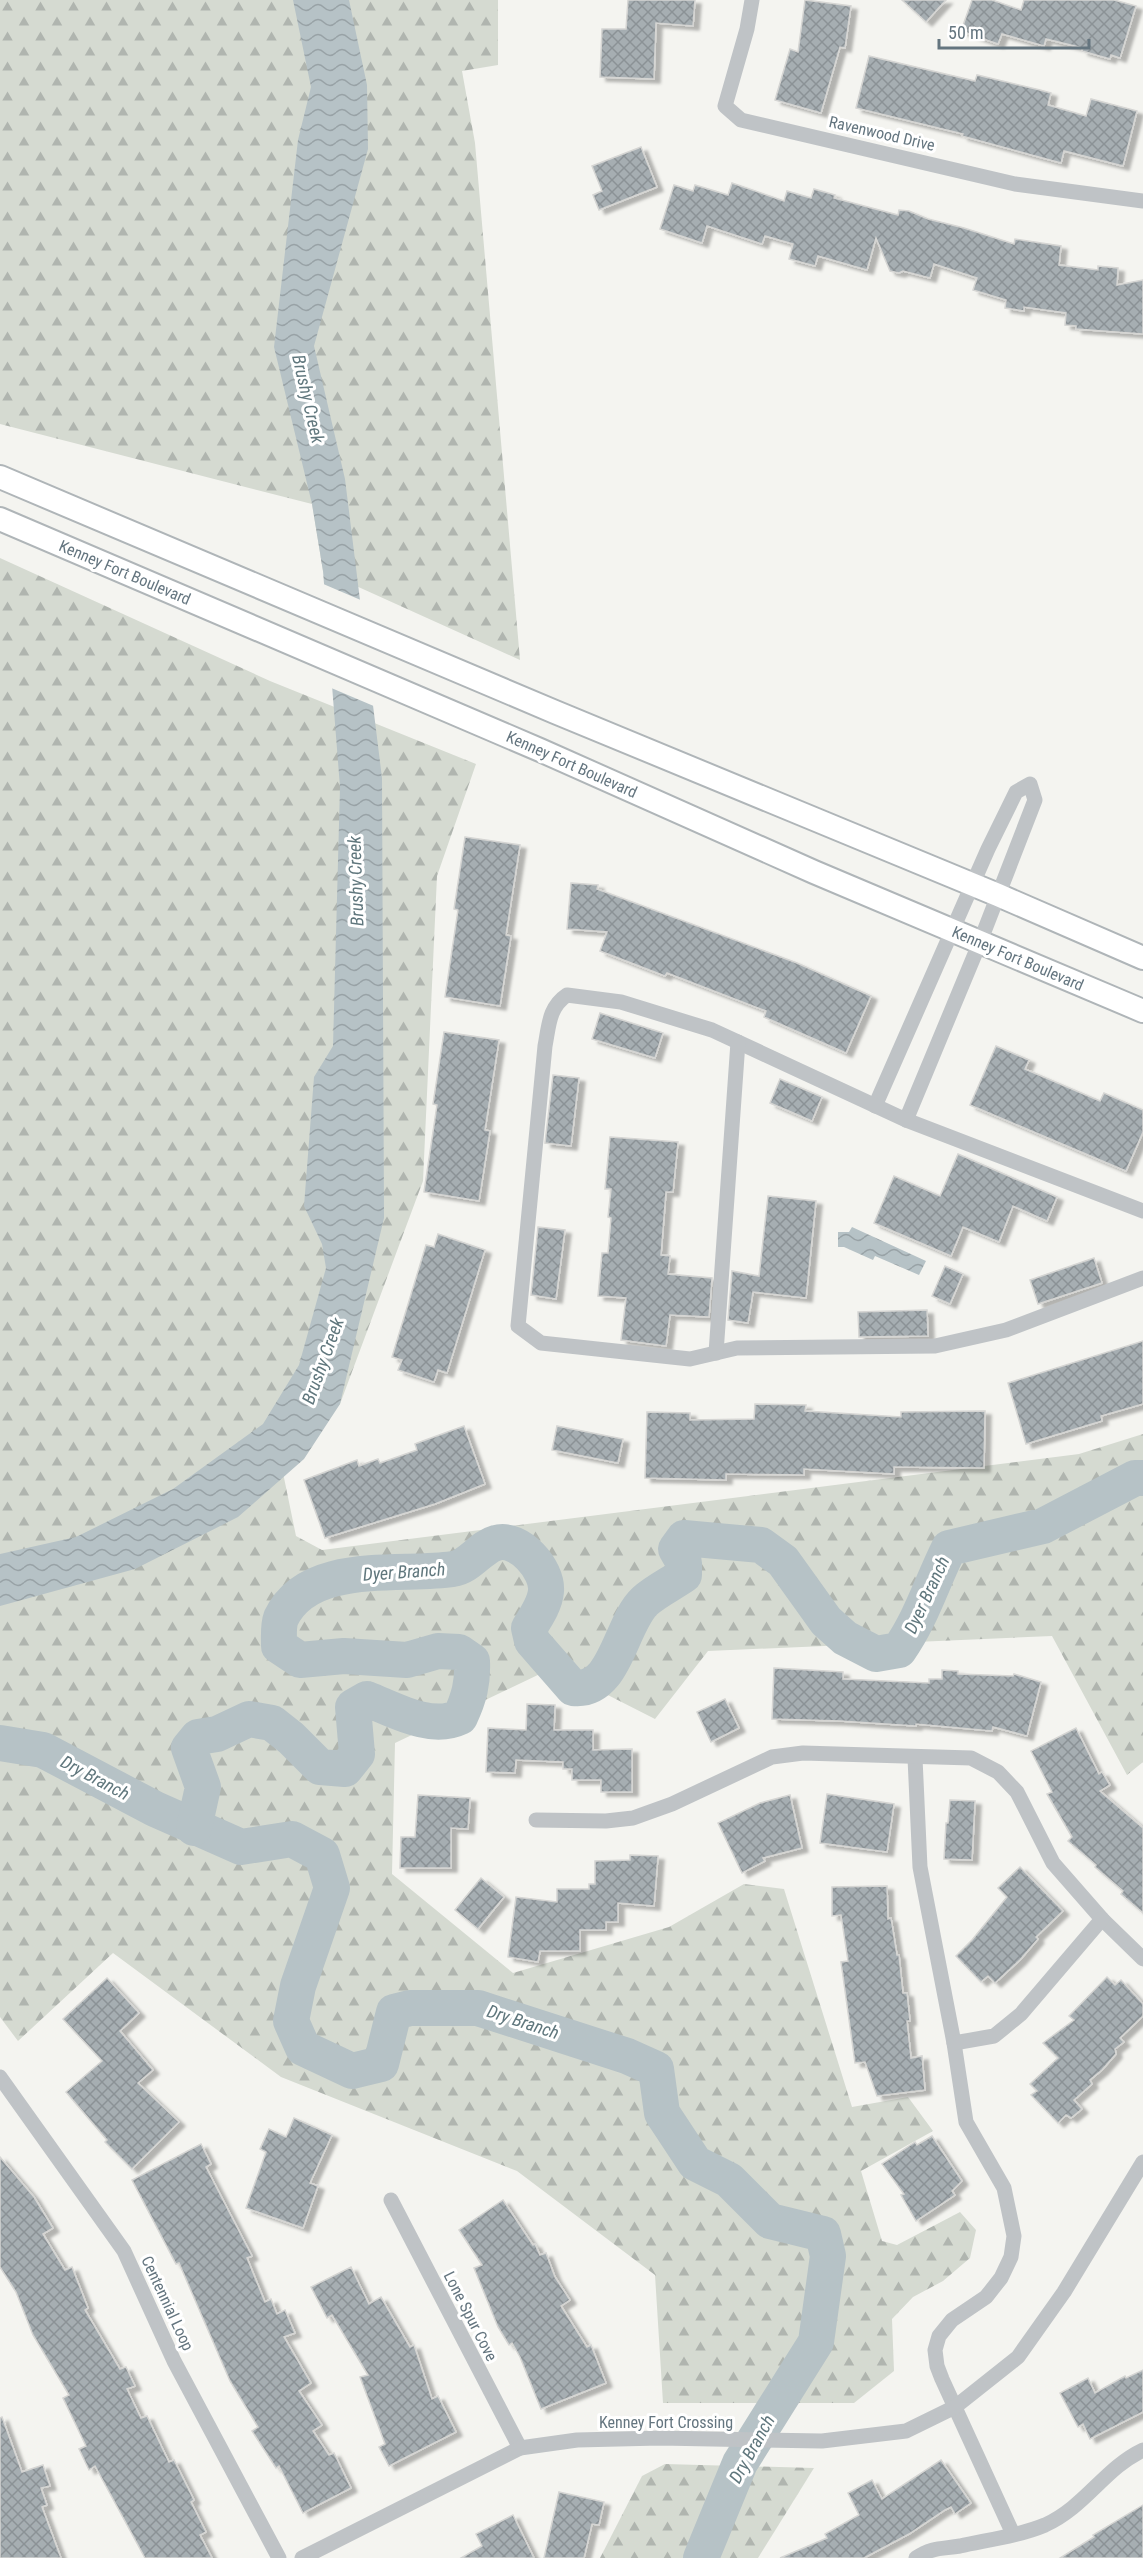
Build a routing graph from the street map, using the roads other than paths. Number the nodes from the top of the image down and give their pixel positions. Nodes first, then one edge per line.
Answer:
1 (752, 0) edge
2 (1143, 201) edge
3 (0, 477) edge
4 (0, 519) edge
5 (972, 884) junction
6 (998, 895) junction
7 (951, 929) junction
8 (980, 942) junction
9 (1143, 958) edge
10 (1143, 1011) edge
11 (738, 1042) junction
12 (875, 1106) junction
13 (906, 1120) junction
14 (1143, 1211) edge
15 (1143, 1278) edge
16 (716, 1353) junction
17 (915, 1758) junction
18 (536, 1820) dead end
19 (1102, 1919) junction
20 (1143, 1959) edge
21 (954, 2043) junction
22 (0, 2077) edge
23 (1143, 2162) edge
24 (391, 2200) dead end
25 (955, 2408) junction
26 (520, 2448) junction
27 (1143, 2450) edge
28 (1012, 2534) junction
29 (279, 2558) edge
30 (302, 2558) edge
31 (916, 2558) edge

1 - 2 street, Ravenwood Drive
3 - 5 main road
4 - 7 main road, Kenney Fort Boulevard
5 - 6 main road
5 - 6 street
5 - 7 street
6 - 8 street
6 - 9 main road
7 - 8 main road, Kenney Fort Boulevard
7 - 12 street
8 - 10 main road, Kenney Fort Boulevard
8 - 13 street
11 - 12 street
11 - 16 street
11 - 16 street
12 - 13 street
13 - 14 street
15 - 16 street
17 - 18 street
17 - 19 street
17 - 21 street
19 - 20 street
19 - 21 street
21 - 25 street
22 - 29 street, Centennial Loop
23 - 25 street, Kenney Fort Crossing
24 - 26 street, Lone Spur Cove
25 - 26 street, Kenney Fort Crossing
25 - 28 street
26 - 30 street, Kenney Fort Crossing
27 - 28 street
28 - 31 street

